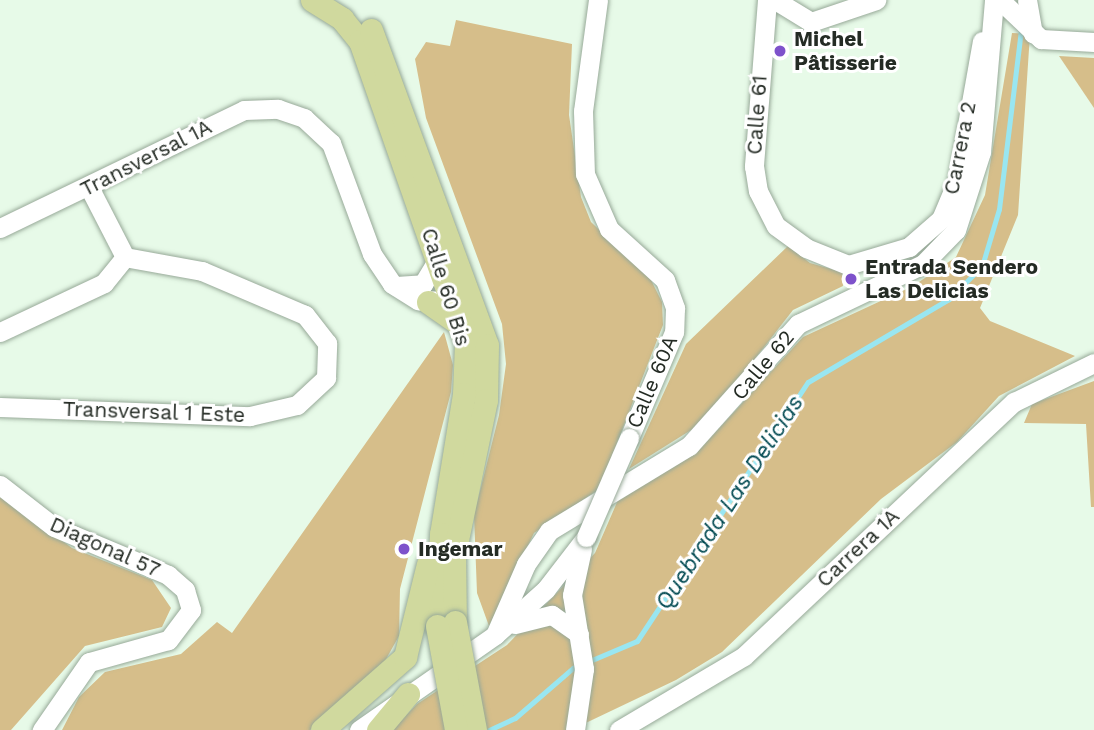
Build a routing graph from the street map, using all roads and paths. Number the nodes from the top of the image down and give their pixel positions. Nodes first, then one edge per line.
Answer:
1 (312, 0) edge
2 (343, 0) edge
3 (598, 0) edge
4 (766, 0) edge
5 (775, 0) edge
6 (876, 0) edge
7 (1027, 0) edge
8 (996, 5) edge
9 (1033, 34) junction
10 (1094, 43) edge
11 (89, 187) junction
12 (776, 226) joint
13 (0, 228) edge
14 (125, 257) junction
15 (438, 259) junction
16 (465, 277) junction
17 (392, 284) junction
18 (452, 298) junction
19 (428, 302) junction
20 (462, 327) junction
21 (0, 332) edge
22 (1094, 363) edge
23 (0, 407) edge
24 (0, 485) edge
25 (445, 507) junction
26 (586, 537) junction
27 (446, 624) junction
28 (504, 629) junction
29 (579, 634) junction
30 (408, 694) junction
31 (43, 730) edge
32 (322, 730) edge
33 (359, 730) edge
34 (378, 730) edge
35 (456, 730) edge
36 (475, 730) edge
37 (575, 730) edge
38 (619, 730) edge

1 - 15 main road, Calle 60 Bis
2 - 16 main road, Calle 60 Bis
3 - 26 street, Calle 60A, bridge
4 - 12 street, Calle 61
5 - 6 street
7 - 9 street
8 - 9 street
8 - 12 street, Carrera 2
8 - 28 street, Calle 62
9 - 10 street
11 - 13 street, Transversal 1A
11 - 14 street
11 - 17 street, Transversal 1A
14 - 21 street
14 - 23 street, Transversal 1 Este
15 - 17 street
15 - 18 main road, Calle 60 Bis
16 - 18 street
16 - 27 main road, Calle 60 Bis
17 - 19 street
18 - 19 street
18 - 20 main road, Calle 60 Bis
19 - 20 main road
20 - 25 main road, Calle 60 Bis
22 - 38 street, Carrera 1A
24 - 31 street, Diagonal 57
25 - 27 main road, Calle 60 Bis
25 - 32 main road
26 - 28 street, Calle 60A
26 - 29 street, Calle 60A
27 - 35 main road, Calle 60 Bis, bridge
27 - 36 main road, Calle 60 Bis, bridge
28 - 29 street
28 - 30 street, Calle 60A
29 - 37 street, Calle 60A
30 - 33 street, Calle 60A
30 - 34 main road

